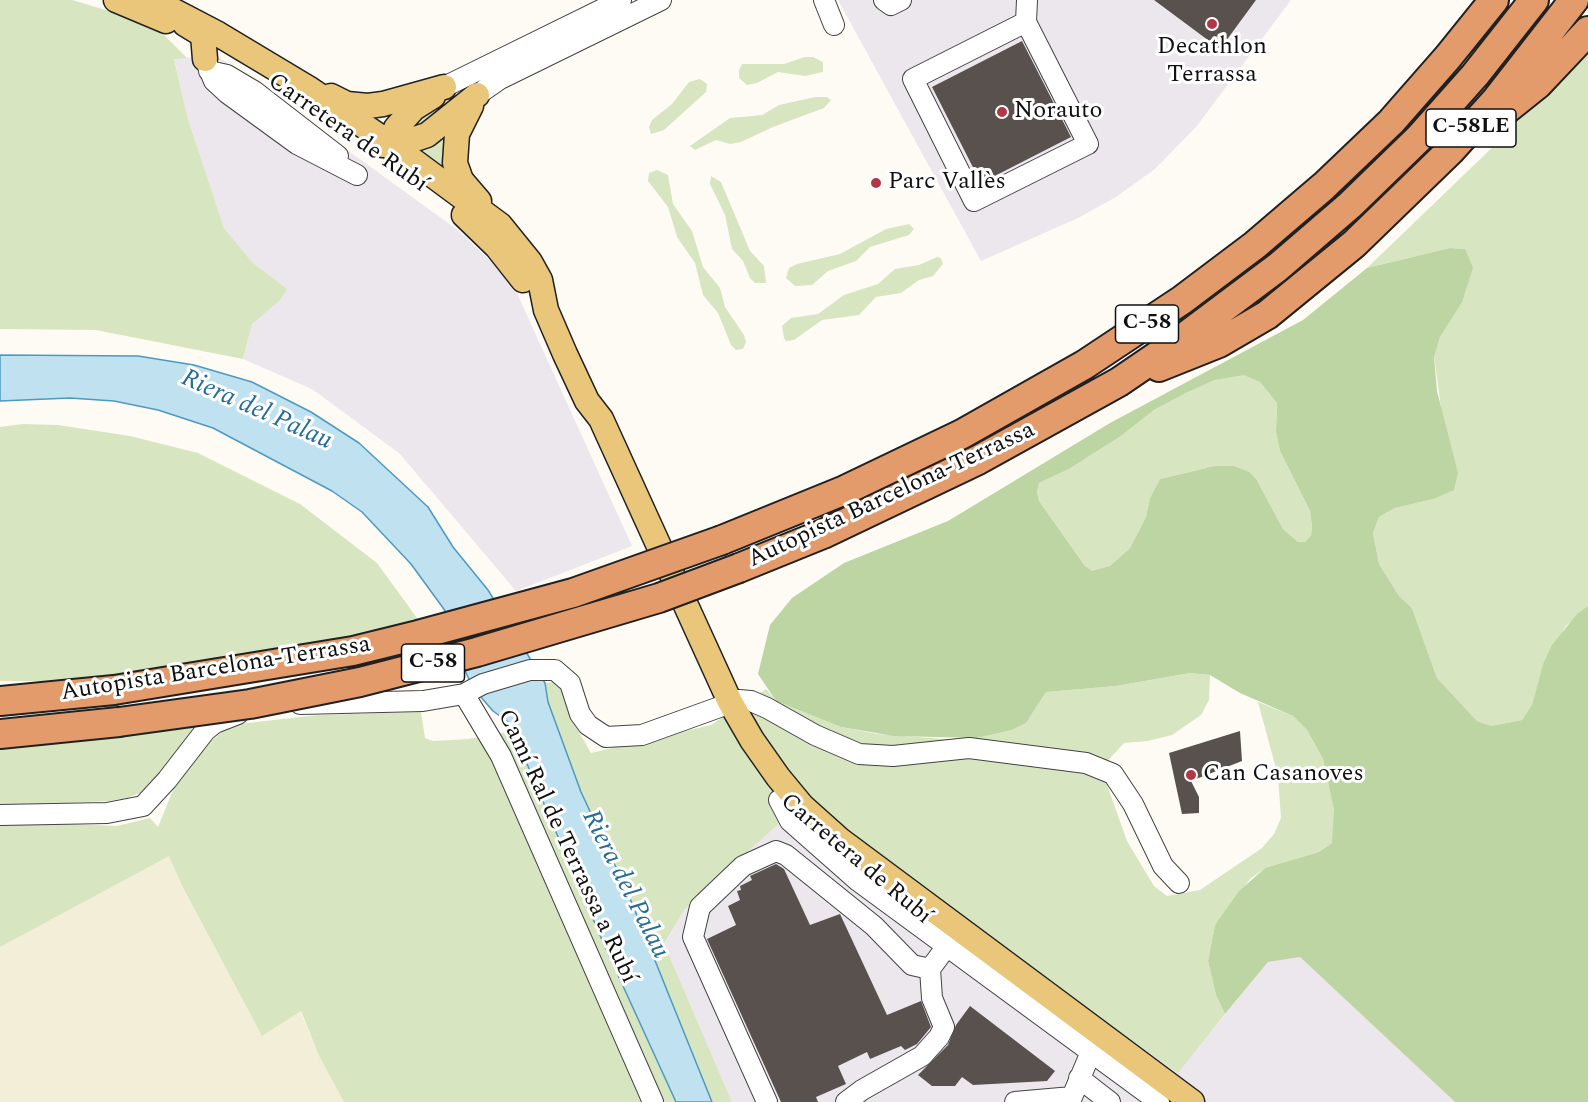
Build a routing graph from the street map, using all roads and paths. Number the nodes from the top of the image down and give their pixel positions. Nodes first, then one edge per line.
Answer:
1 (116, 0) edge
2 (137, 0) edge
3 (153, 0) edge
4 (621, 0) edge
5 (661, 0) edge
6 (824, 0) edge
7 (884, 0) edge
8 (902, 0) edge
9 (1027, 0) edge
10 (1494, 0) edge
11 (1534, 0) edge
12 (1574, 0) edge
13 (1026, 22) junction
14 (834, 25) dead end
15 (1588, 31) edge
16 (211, 50) junction
17 (444, 87) junction
18 (477, 95) junction
19 (326, 117) junction
20 (392, 145) junction
21 (422, 184) junction
22 (500, 225) junction
23 (1354, 244) junction
24 (546, 310) junction
25 (1119, 382) junction
26 (588, 401) junction
27 (464, 694) junction
28 (0, 696) edge
29 (49, 697) junction
30 (0, 701) edge
31 (725, 704) junction
32 (0, 734) edge
33 (779, 800) junction
34 (0, 815) edge
35 (1179, 883) dead end
36 (938, 957) junction
37 (1090, 1052) junction
38 (1079, 1078) junction
39 (653, 1102) edge
40 (767, 1102) edge
41 (846, 1102) edge
42 (1015, 1102) edge
43 (1110, 1102) edge
44 (1159, 1102) edge
45 (1169, 1102) edge
46 (1192, 1102) edge

1 - 16 main road, Carretera de Rubí
2 - 16 main road
3 - 16 main road, Carretera de Rubí
4 - 17 street
5 - 18 street
6 - 14 street
7 - 8 street
9 - 13 street
10 - 29 highway, Autopista Barcelona-Terrassa / C-58, bridge
11 - 25 highway, Autopista Barcelona-Terrassa / C-58
12 - 23 highway, C-58LE
13 - 13 street
15 - 23 highway
16 - 16 street
16 - 17 main road
16 - 19 main road, Carretera de Rubí
16 - 20 main road, Carretera de Rubí
17 - 20 main road
18 - 20 main road
18 - 22 main road
19 - 20 main road
19 - 21 main road, Carretera de Rubí
20 - 21 main road
20 - 22 main road, Carretera de Rubí
21 - 24 main road, Carretera de Rubí
22 - 24 main road, Carretera de Rubí
23 - 25 highway, C-58LE
24 - 26 main road, Carretera de Rubí
25 - 32 highway, Autopista Barcelona-Terrassa / C-58, bridge
26 - 31 main road, Carretera de Rubí
26 - 31 main road, Carretera de Rubí
27 - 31 street, Camí Ral de Terrassa a Rubí
27 - 34 street
27 - 39 street, Camí Ral de Terrassa a Rubí
28 - 29 highway
29 - 30 highway, Autopista Barcelona-Terrassa / C-58
31 - 33 main road, Carretera de Rubí
31 - 35 street
31 - 46 main road, Carretera de Rubí
33 - 36 street
33 - 45 main road, Carretera de Rubí
36 - 37 street
36 - 40 street
36 - 41 street
37 - 38 street
37 - 44 street
38 - 42 street
38 - 43 street

